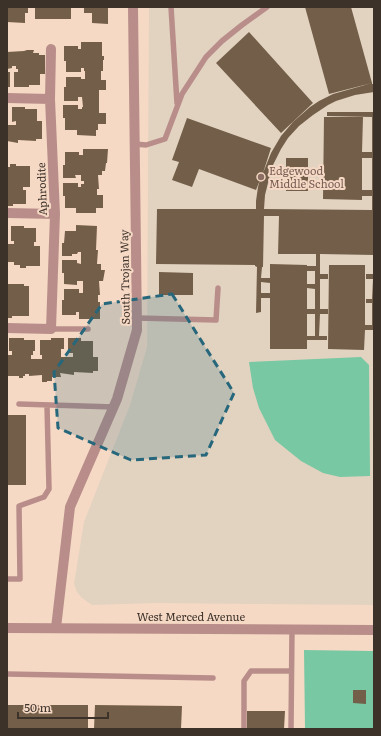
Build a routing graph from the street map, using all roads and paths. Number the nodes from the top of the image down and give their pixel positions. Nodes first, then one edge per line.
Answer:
1 (133, 7) edge
2 (171, 7) edge
3 (267, 7) edge
4 (51, 49) dead end
5 (7, 98) edge
6 (50, 99) junction
7 (177, 106) junction
8 (135, 144) junction
9 (7, 213) edge
10 (55, 214) junction
11 (218, 288) dead end
12 (137, 318) junction
13 (7, 328) edge
14 (51, 329) junction
15 (88, 329) dead end
16 (19, 404) dead end
17 (47, 405) junction
18 (114, 407) junction
19 (7, 579) edge
20 (7, 628) edge
21 (56, 628) junction
22 (292, 630) junction
23 (374, 630) edge
24 (291, 671) junction
25 (7, 674) edge
26 (213, 678) dead end
27 (244, 729) edge
28 (290, 729) edge

1 - 8 street, South Trojan Way
2 - 7 lane
3 - 7 lane
4 - 6 street, Aphrodite
5 - 6 street
6 - 10 street, Aphrodite
7 - 8 lane
8 - 12 street, South Trojan Way
9 - 10 street
10 - 14 street, Aphrodite
11 - 12 lane
12 - 18 street, South Trojan Way
13 - 14 street
14 - 15 lane
16 - 17 lane
17 - 18 lane
17 - 19 lane
18 - 21 street, South Trojan Way
20 - 21 street, West Merced Avenue
21 - 22 street, West Merced Avenue
22 - 23 street, West Merced Avenue
22 - 24 lane
24 - 27 lane
24 - 28 lane
25 - 26 lane

